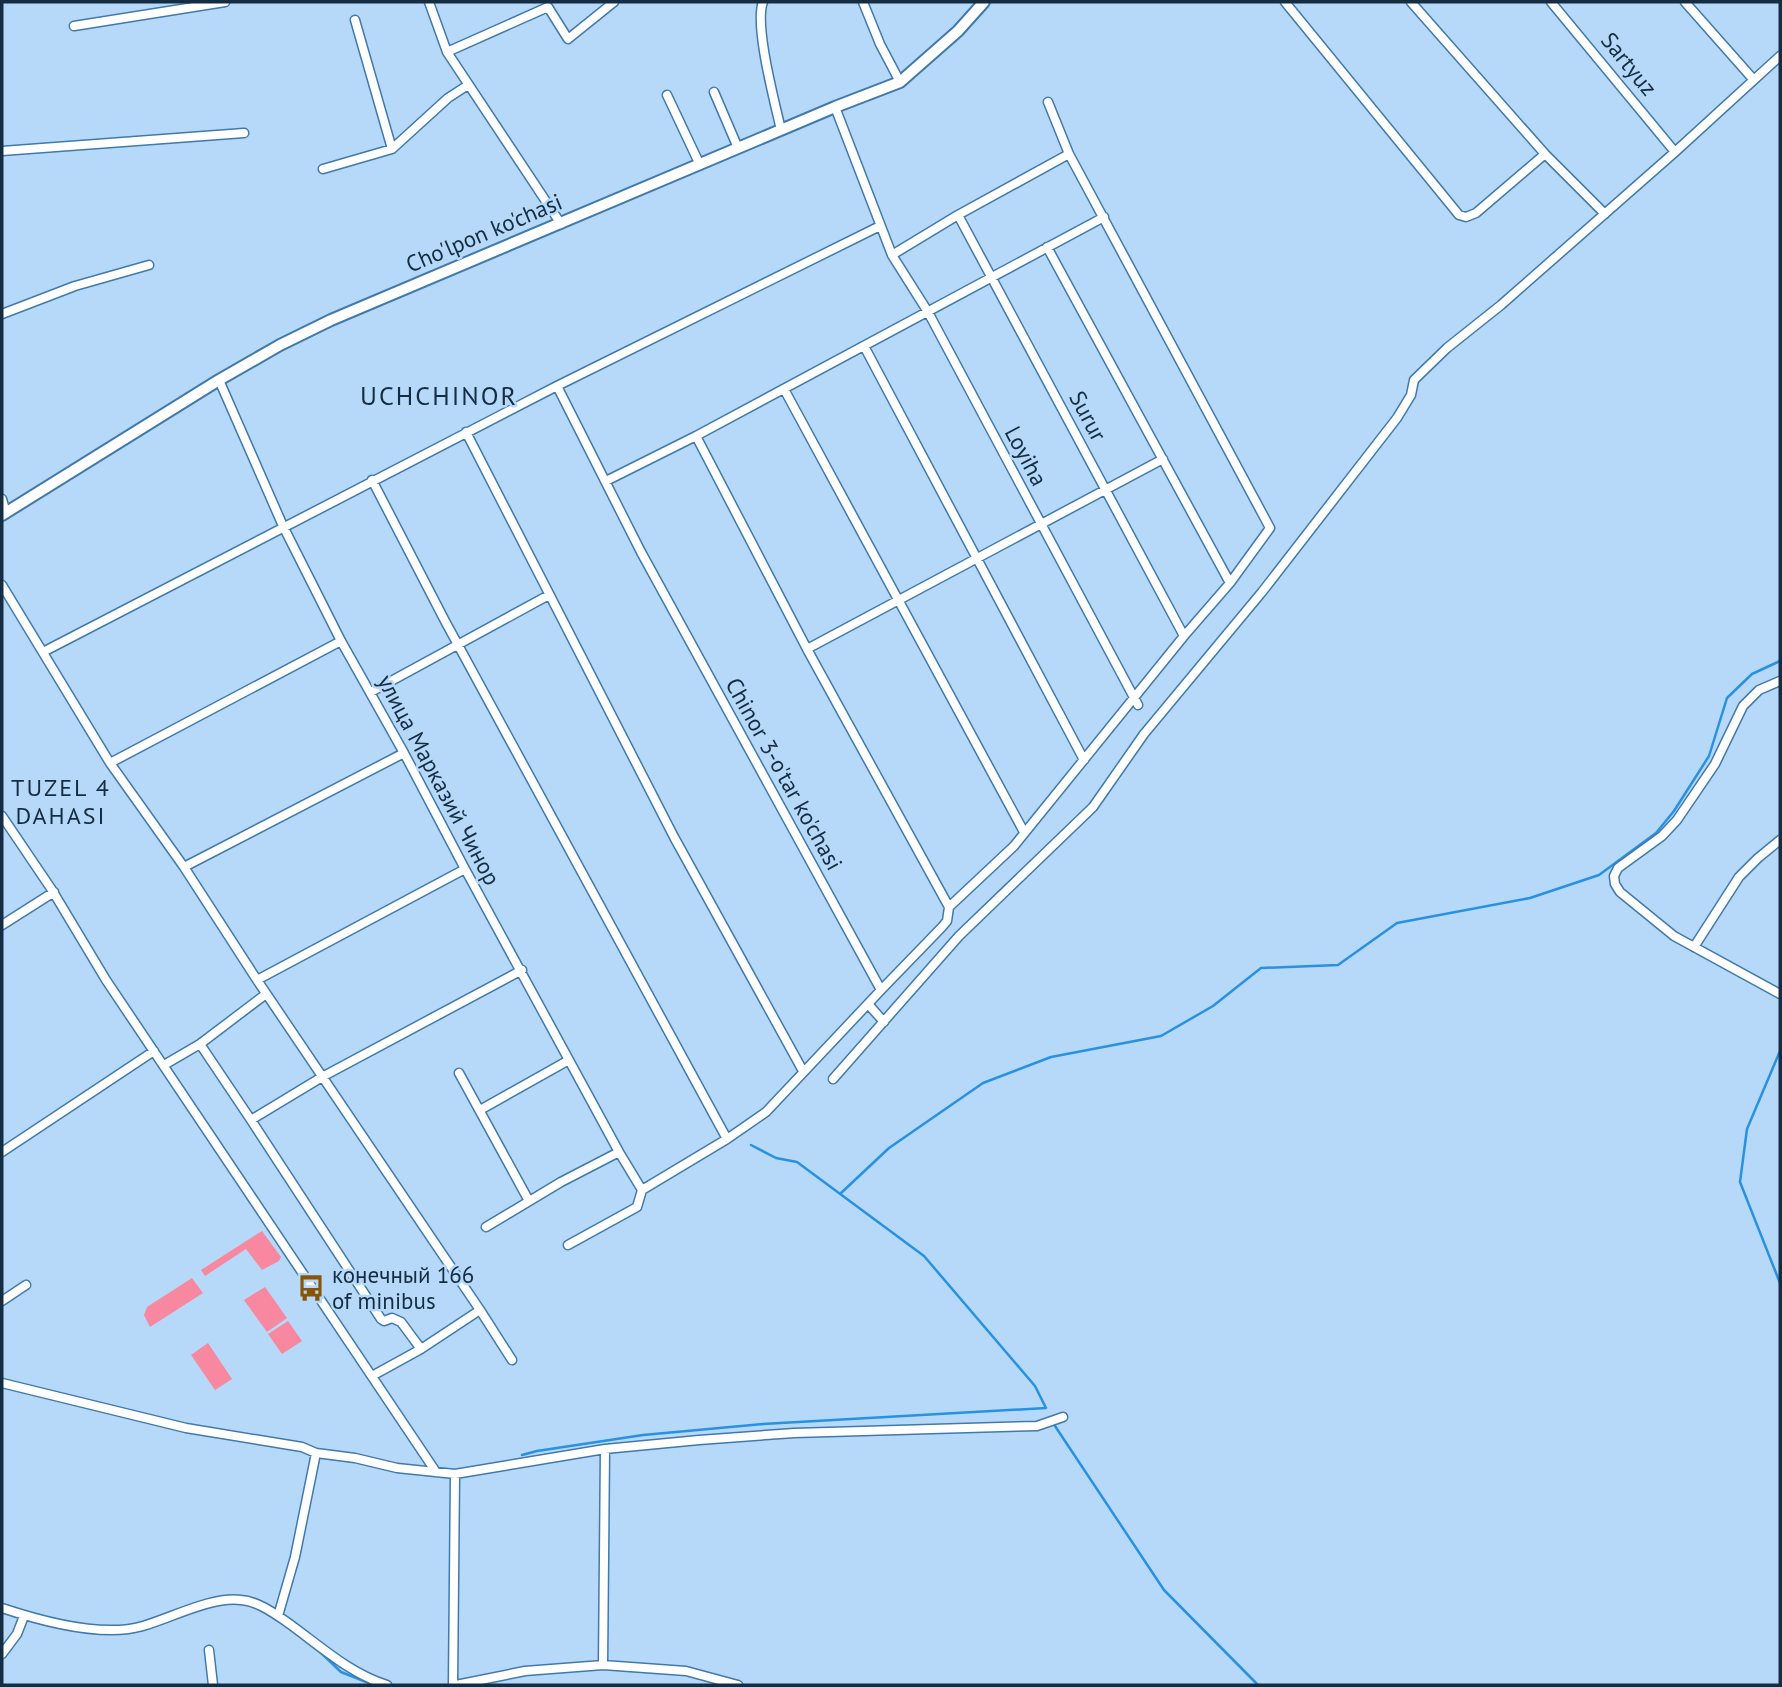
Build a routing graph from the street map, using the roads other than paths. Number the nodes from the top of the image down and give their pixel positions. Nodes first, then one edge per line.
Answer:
1 (225, 2) edge
2 (429, 2) edge
3 (614, 2) edge
4 (763, 2) edge
5 (863, 2) edge
6 (984, 2) edge
7 (1285, 2) edge
8 (1411, 2) edge
9 (1551, 2) edge
10 (1685, 2) edge
11 (355, 20) dead end
12 (74, 26) dead end
13 (447, 52) junction
14 (1780, 56) edge
15 (1753, 79) junction
16 (900, 82) junction
17 (468, 85) junction
18 (714, 92) dead end
19 (667, 94) dead end
20 (1048, 102) dead end
21 (835, 107) junction
22 (781, 130) junction
23 (244, 133) dead end
24 (738, 148) junction
25 (392, 149) junction
26 (2, 151) edge
27 (1675, 152) junction
28 (1069, 154) junction
29 (1545, 154) junction
30 (700, 165) junction
31 (323, 169) dead end
32 (1605, 214) junction
33 (958, 215) junction
34 (1104, 217) junction
35 (561, 224) junction
36 (880, 226) junction
37 (1047, 247) junction
38 (892, 255) junction
39 (149, 265) dead end
40 (992, 278) junction
41 (928, 312) junction
42 (2, 314) edge
43 (864, 346) junction
44 (219, 380) junction
45 (557, 386) junction
46 (785, 389) junction
47 (466, 432) junction
48 (696, 436) junction
49 (1163, 459) junction
50 (372, 480) junction
51 (606, 481) junction
52 (1105, 489) junction
53 (2, 499) edge
54 (4, 514) edge
55 (1041, 524) junction
56 (283, 526) junction
57 (977, 558) junction
58 (1230, 583) junction
59 (2, 585) edge
60 (549, 596) junction
61 (898, 599) junction
62 (1184, 636) junction
63 (341, 641) junction
64 (458, 643) junction
65 (807, 649) junction
66 (43, 652) junction
67 (1780, 681) edge
68 (371, 692) junction
69 (1136, 701) junction
70 (404, 752) junction
71 (1084, 760) junction
72 (110, 763) junction
73 (2, 816) edge
74 (1024, 832) junction
75 (1780, 840) edge
76 (184, 867) junction
77 (465, 869) junction
78 (54, 892) junction
79 (949, 907) junction
80 (2, 925) edge
81 (1694, 947) junction
82 (522, 970) junction
83 (257, 980) junction
84 (881, 990) junction
85 (266, 994) junction
86 (1780, 994) edge
87 (868, 1004) junction
88 (884, 1022) junction
89 (200, 1044) junction
90 (154, 1051) junction
91 (569, 1060) junction
92 (164, 1065) junction
93 (803, 1071) junction
94 (459, 1073) dead end
95 (322, 1077) junction
96 (834, 1079) dead end
97 (480, 1110) junction
98 (251, 1120) junction
99 (727, 1139) junction
100 (2, 1152) edge
101 (619, 1152) junction
102 (642, 1190) junction
103 (529, 1201) junction
104 (486, 1227) dead end
105 (568, 1245) dead end
106 (26, 1285) dead end
107 (2, 1301) edge
108 (482, 1313) junction
109 (421, 1349) junction
110 (512, 1360) dead end
111 (372, 1376) junction
112 (2, 1383) edge
113 (1063, 1417) dead end
114 (605, 1449) junction
115 (316, 1453) junction
116 (436, 1472) junction
117 (455, 1474) junction
118 (2, 1608) edge
119 (24, 1616) junction
120 (278, 1616) junction
121 (209, 1650) dead end
122 (2, 1654) edge
123 (603, 1665) junction
124 (213, 1685) edge
125 (387, 1685) edge
126 (454, 1685) edge
127 (738, 1685) edge

1 - 12 street
2 - 13 street
3 - 13 street
4 - 22 street
5 - 16 street
6 - 16 main road, Cho'lpon ko'chasi
7 - 29 street
8 - 29 street
9 - 27 street, Sartyuz
10 - 15 street
11 - 25 street
13 - 17 street
14 - 15 street
15 - 27 street
16 - 21 main road, Cho'lpon ko'chasi
17 - 25 street
17 - 35 street
18 - 24 street
19 - 30 street
20 - 28 street
21 - 22 main road, Cho'lpon ko'chasi
21 - 36 street, Loyiha
22 - 24 main road, Cho'lpon ko'chasi
23 - 26 street
24 - 30 main road, Cho'lpon ko'chasi
25 - 31 street
27 - 32 street
28 - 33 street
28 - 34 street
29 - 32 street
30 - 35 main road, Cho'lpon ko'chasi
32 - 88 street
33 - 38 street
33 - 40 street, Surur
34 - 37 street
34 - 58 street
35 - 44 main road, Cho'lpon ko'chasi
36 - 38 street, Loyiha
36 - 45 street
37 - 40 street
37 - 49 street
38 - 41 street, Loyiha
39 - 42 street
40 - 41 street
40 - 52 street, Surur
41 - 43 street
41 - 55 street, Loyiha
43 - 46 street
43 - 57 street
44 - 54 main road, Cho'lpon ko'chasi
44 - 56 street, улица Марказий Чинор
45 - 47 street
45 - 51 street, Chinor 3-o'tar ko'chasi
46 - 48 street
46 - 61 street
47 - 50 street
47 - 60 street
48 - 51 street
48 - 65 street
49 - 52 street
49 - 58 street
50 - 56 street
50 - 64 street
51 - 84 street, Chinor 3-o'tar ko'chasi
52 - 55 street
52 - 62 street, Surur
53 - 54 street
55 - 57 street
55 - 69 street, Loyiha
56 - 63 street, улица Марказий Чинор
56 - 66 street
57 - 61 street
57 - 71 street
58 - 62 street
59 - 66 street
60 - 64 street
60 - 93 street
61 - 65 street
61 - 74 street
62 - 69 street
63 - 68 street, улица Марказий Чинор
63 - 72 street
64 - 68 street
64 - 99 street
65 - 79 street
66 - 72 street
67 - 81 street
68 - 70 street, улица Марказий Чинор
69 - 71 street
70 - 76 street
70 - 77 street, улица Марказий Чинор
71 - 74 street
72 - 76 street
73 - 78 street
74 - 79 street
75 - 81 street
76 - 83 street
77 - 82 street, улица Марказий Чинор
77 - 83 street
78 - 80 street
78 - 90 street
79 - 84 street
81 - 86 street
82 - 91 street, улица Марказий Чинор
82 - 95 street
83 - 85 street
84 - 87 street
85 - 89 street
85 - 95 street
87 - 88 street
87 - 93 street
88 - 96 street
89 - 92 street
89 - 98 street
90 - 92 street
90 - 100 street
91 - 97 street
91 - 101 street, улица Марказий Чинор
92 - 111 street
93 - 99 street
94 - 97 street
95 - 98 street
95 - 108 street
97 - 103 street
98 - 109 street
99 - 102 street
101 - 102 street, улица Марказий Чинор
101 - 103 street
102 - 105 street
103 - 104 street
106 - 107 street
108 - 109 street
108 - 110 street
109 - 111 street
111 - 116 street
112 - 115 street
113 - 114 street
114 - 117 street
114 - 123 street
115 - 116 street
115 - 120 street
116 - 117 street
117 - 126 street
118 - 119 street
119 - 120 street
119 - 122 street
120 - 125 street
121 - 124 street
123 - 126 street
123 - 127 street

